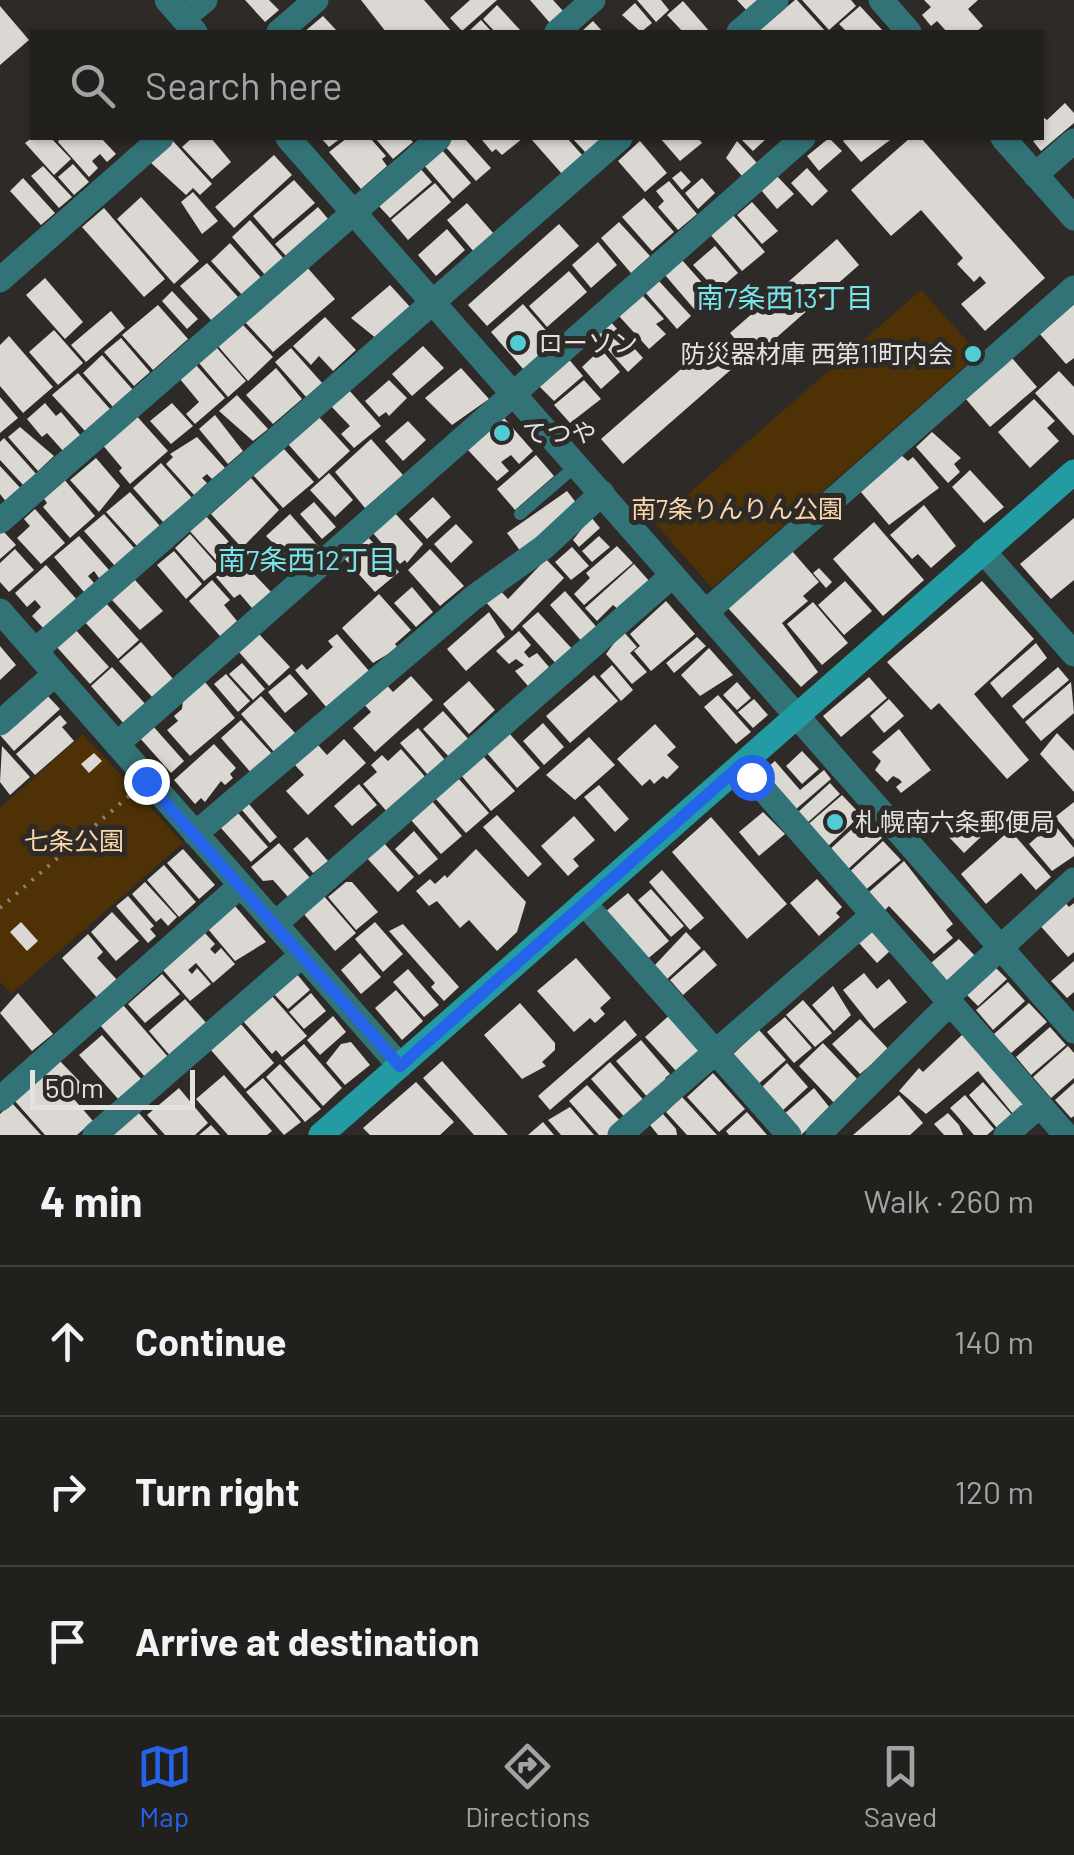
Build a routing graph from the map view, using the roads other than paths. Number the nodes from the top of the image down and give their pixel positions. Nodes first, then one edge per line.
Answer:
1 (205, 0) edge
2 (316, 0) edge
3 (593, 0) edge
4 (776, 0) edge
5 (881, 0) edge
6 (182, 17) edge
7 (281, 30) edge
8 (559, 30) edge
9 (741, 30) edge
10 (908, 30) edge
11 (159, 140) edge
12 (290, 140) edge
13 (438, 140) edge
14 (618, 140) edge
15 (801, 140) edge
16 (1005, 140) edge
17 (1074, 141) edge
18 (1036, 175) junction
19 (354, 213) junction
20 (1074, 218) edge
21 (0, 280) edge
22 (1074, 288) edge
23 (433, 302) junction
24 (512, 392) junction
25 (577, 465) junction
26 (1074, 472) edge
27 (602, 493) junction
28 (520, 514) dead end
29 (0, 521) edge
30 (984, 551) junction
31 (674, 575) junction
32 (0, 611) edge
33 (706, 612) junction
34 (1072, 648) edge
35 (34, 651) junction
36 (54, 675) junction
37 (797, 715) junction
38 (0, 723) edge
39 (117, 744) junction
40 (742, 764) junction
41 (195, 834) junction
42 (1074, 880) edge
43 (241, 886) junction
44 (584, 903) junction
45 (873, 915) junction
46 (275, 924) junction
47 (1000, 946) junction
48 (302, 954) junction
49 (948, 1001) junction
50 (1074, 1031) edge
51 (715, 1052) junction
52 (400, 1066) junction
53 (0, 1099) edge
54 (1040, 1106) junction
55 (95, 1135) edge
56 (321, 1135) edge
57 (620, 1135) edge
58 (788, 1135) edge
59 (818, 1135) edge
60 (1006, 1135) edge
61 (1066, 1135) edge

1 - 6 street
2 - 7 street
3 - 8 street
4 - 9 street
5 - 10 street
11 - 21 street
12 - 19 street
13 - 19 street
14 - 23 street
15 - 24 street
16 - 18 street
17 - 18 street
18 - 20 street
19 - 23 street
19 - 29 street
22 - 33 street
23 - 24 street
23 - 35 street
24 - 25 street
24 - 39 street
25 - 27 street
25 - 28 lane
26 - 30 street
27 - 31 street
27 - 41 street
30 - 34 street
30 - 37 street
31 - 33 street
31 - 46 street
32 - 35 street
33 - 37 street
35 - 36 street
36 - 38 street
36 - 39 street
37 - 40 street
37 - 47 street
39 - 41 street
40 - 44 street
40 - 45 street
41 - 43 street
42 - 47 street
43 - 46 street
43 - 53 street
44 - 51 street
44 - 52 street
45 - 49 street
45 - 51 street
46 - 48 street
47 - 49 street
47 - 50 street
48 - 52 street
48 - 55 street
49 - 54 street
49 - 59 street
51 - 57 street
51 - 58 street
52 - 56 street
54 - 60 street
54 - 61 street

